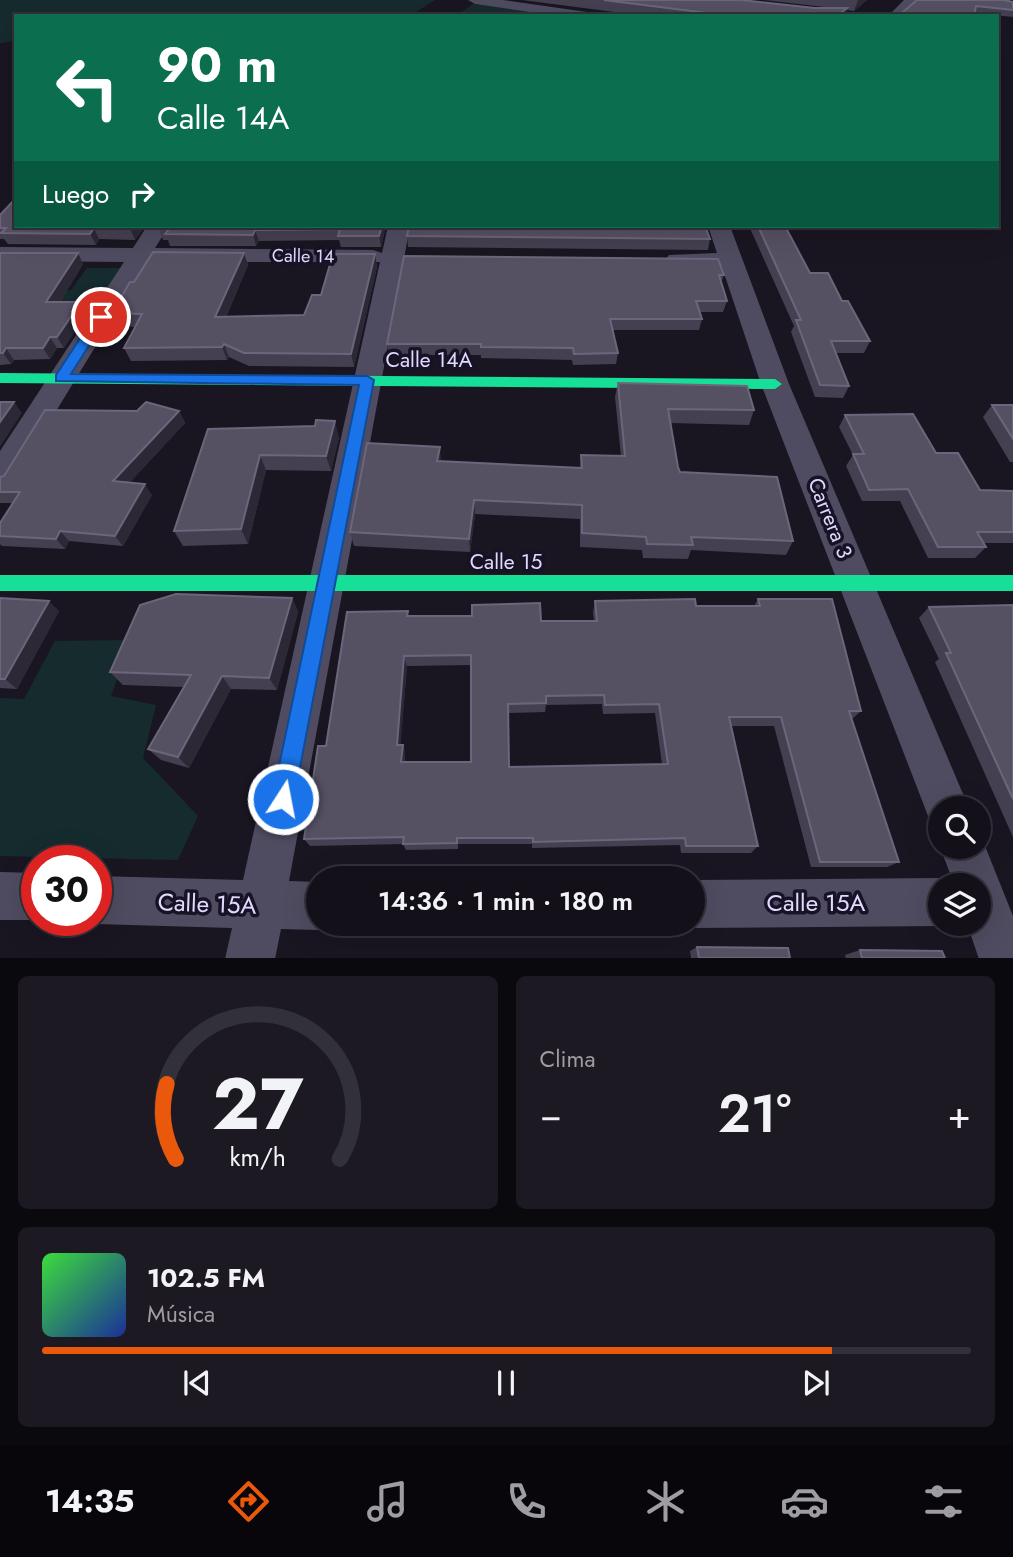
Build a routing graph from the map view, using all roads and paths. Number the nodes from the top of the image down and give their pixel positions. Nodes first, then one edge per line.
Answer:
1 (475, 0) edge
2 (912, 0) edge
3 (591, 13) edge
4 (897, 14) edge
5 (157, 228) edge
6 (399, 228) edge
7 (720, 228) edge
8 (0, 254) edge
9 (140, 255) junction
10 (406, 257) junction
11 (650, 260) edge
12 (731, 260) junction
13 (0, 378) edge
14 (61, 378) junction
15 (367, 380) junction
16 (775, 384) junction
17 (0, 477) edge
18 (0, 583) edge
19 (326, 583) junction
20 (856, 583) junction
21 (1013, 583) edge
22 (942, 796) edge
23 (0, 896) edge
24 (21, 897) edge
25 (928, 898) edge
26 (112, 901) edge
27 (705, 904) edge
28 (306, 906) edge
29 (261, 907) junction
30 (991, 926) edge
31 (250, 958) edge
32 (1004, 958) edge

1 - 3 street
2 - 4 street
5 - 9 street
6 - 10 street
7 - 12 street, Carrera 3
8 - 9 street, Calle 14
9 - 10 street, Calle 14
9 - 14 street
10 - 15 street
11 - 12 street
12 - 16 street, Carrera 3
13 - 14 street, Calle 14A
14 - 15 street, Calle 14A
14 - 17 street
15 - 16 street, Calle 14A
15 - 19 street
16 - 20 street, Carrera 3
18 - 19 street, Calle 15
19 - 20 street, Calle 15
19 - 29 street
20 - 21 street, Calle 15
20 - 22 street, Carrera 3
23 - 24 street
25 - 27 street, Calle 15A
26 - 29 street, Calle 15A
28 - 29 street, Calle 15A
29 - 31 street
30 - 32 street

